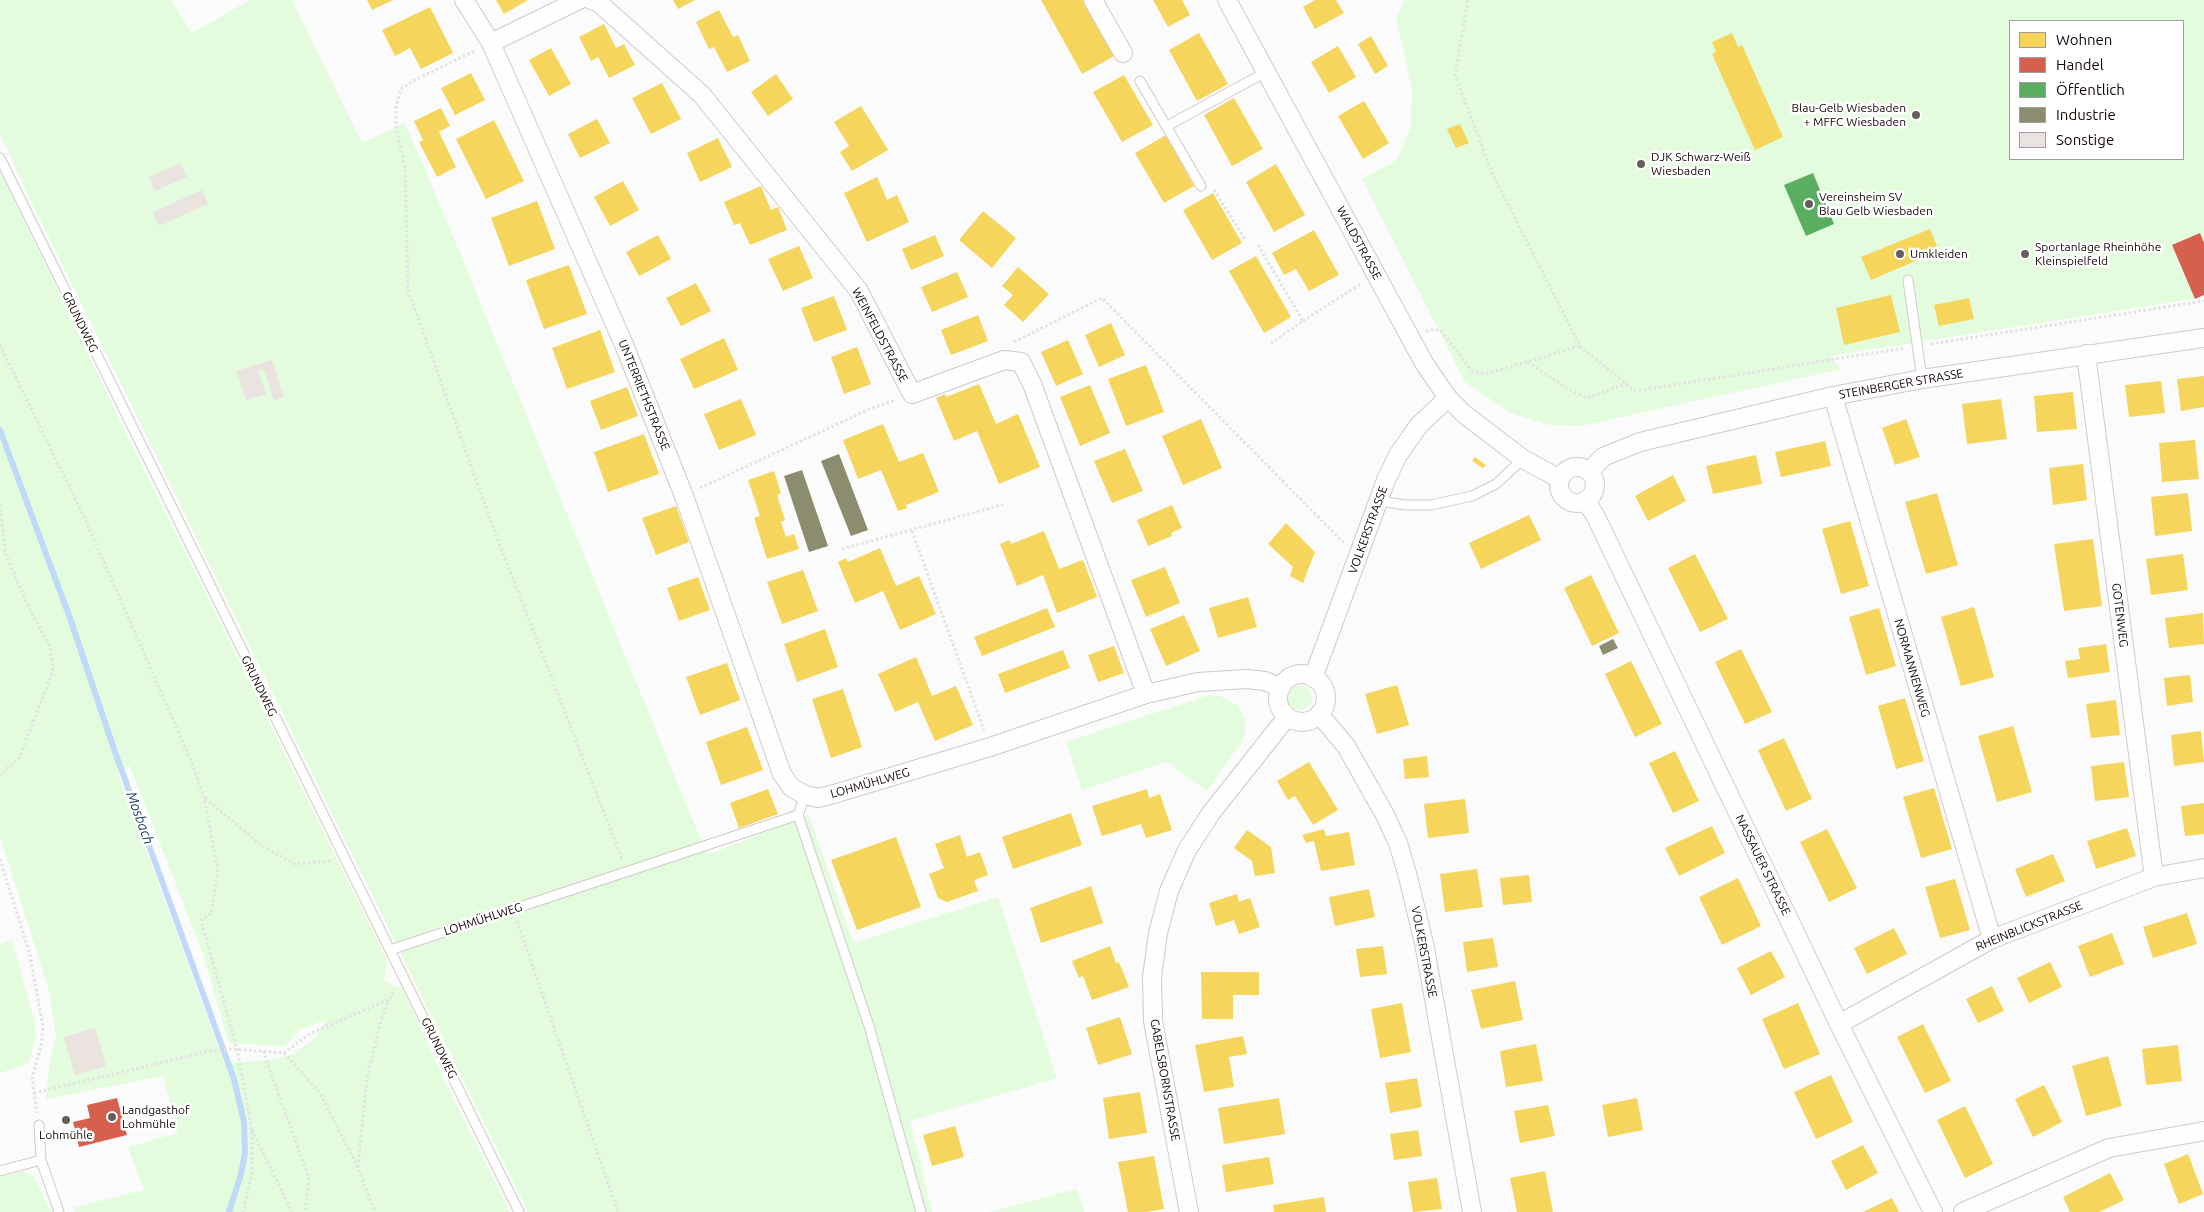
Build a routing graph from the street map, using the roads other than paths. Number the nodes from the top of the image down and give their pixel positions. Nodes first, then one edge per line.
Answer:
1 (464, 0) edge
2 (591, 0) edge
3 (1093, 0) edge
4 (1228, 0) edge
5 (572, 1) edge
6 (491, 43) junction
7 (1123, 53) dead end
8 (1266, 72) junction
9 (1140, 80) dead end
10 (1167, 126) junction
11 (0, 158) edge
12 (1201, 186) road end
13 (1908, 280) dead end
14 (2204, 338) edge
15 (2086, 354) junction
16 (1922, 378) junction
17 (1833, 396) junction
18 (1448, 398) junction
19 (1523, 458) junction
20 (1589, 472) junction
21 (1560, 480) junction
22 (1379, 501) junction
23 (1586, 501) junction
24 (1313, 678) junction
25 (1281, 688) junction
26 (1146, 694) junction
27 (1319, 714) junction
28 (1287, 717) junction
29 (805, 795) junction
30 (798, 815) junction
31 (2204, 868) edge
32 (2154, 877) junction
33 (1992, 939) junction
34 (390, 950) junction
35 (1838, 1024) junction
36 (39, 1125) road end
37 (2204, 1131) edge
38 (40, 1160) junction
39 (0, 1171) edge
40 (59, 1212) edge
41 (519, 1212) edge
42 (921, 1212) edge
43 (1189, 1212) edge
44 (1472, 1212) edge
45 (1933, 1212) edge
46 (1963, 1212) edge

1 - 6 street, UNTERRIETHSTRASSE
2 - 26 street, WEINFELDSTRASSE
3 - 7 street
4 - 8 street, WALDSTRASSE
5 - 6 street
6 - 29 street, UNTERRIETHSTRASSE
8 - 10 lane
8 - 18 street, WALDSTRASSE
9 - 10 lane
10 - 12 lane
11 - 34 lane, GRUNDWEG
13 - 16 lane
14 - 15 street, STEINBERGER STRASSE
15 - 16 street, STEINBERGER STRASSE
15 - 32 street, GOTENWEG
16 - 17 street, STEINBERGER STRASSE
17 - 20 street, STEINBERGER STRASSE
17 - 33 street, NORMANNENWEG
18 - 19 street, WALDSTRASSE
18 - 22 street, VOLKERSTRASSE
19 - 21 street
19 - 22 lane
20 - 21 street
20 - 23 street
21 - 23 street
22 - 24 street, VOLKERSTRASSE
23 - 35 street, NASSAUER STRASSE
24 - 25 street
24 - 27 street
25 - 26 street, LOHMÜHLWEG
25 - 28 street
26 - 29 street, LOHMÜHLWEG
27 - 28 street
27 - 44 street, VOLKERSTRASSE
28 - 43 street, GABELSBORNSTRASSE
29 - 30 lane
30 - 34 lane, LOHMÜHLWEG
30 - 42 lane
31 - 32 street, RHEINBLICKSTRASSE
32 - 33 street, RHEINBLICKSTRASSE
33 - 35 street, RHEINBLICKSTRASSE
34 - 41 lane, GRUNDWEG
35 - 45 street, NASSAUER STRASSE
36 - 38 lane
37 - 46 street
38 - 39 lane
38 - 40 lane

